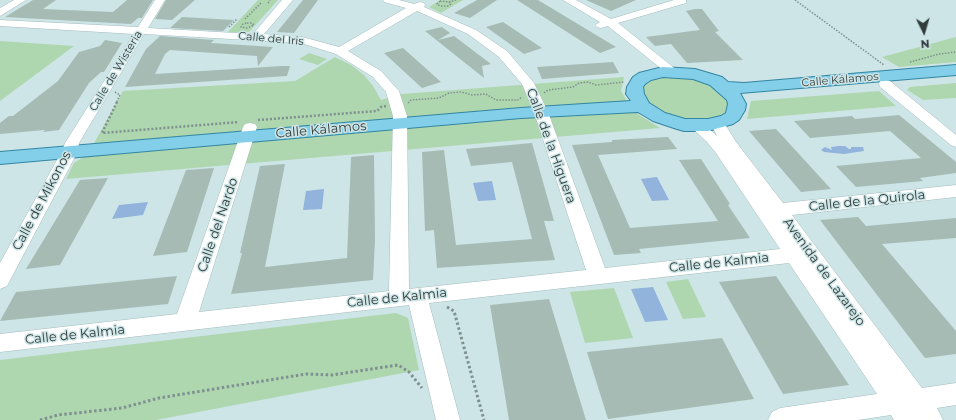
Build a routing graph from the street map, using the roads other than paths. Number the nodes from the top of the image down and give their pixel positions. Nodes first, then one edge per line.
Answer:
1 (22, 0) edge
2 (160, 0) edge
3 (288, 0) edge
4 (388, 0) edge
5 (429, 0) edge
6 (555, 0) edge
7 (568, 0) edge
8 (680, 0) edge
9 (416, 8) junction
10 (0, 13) edge
11 (0, 23) edge
12 (605, 24) junction
13 (141, 31) junction
14 (257, 36) junction
15 (340, 51) junction
16 (956, 70) edge
17 (663, 72) junction
18 (887, 76) junction
19 (956, 78) edge
20 (730, 92) junction
21 (634, 94) junction
22 (537, 104) junction
23 (398, 115) junction
24 (718, 124) junction
25 (248, 126) junction
26 (697, 126) junction
27 (956, 142) edge
28 (71, 147) junction
29 (0, 150) edge
30 (0, 158) edge
31 (956, 191) edge
32 (778, 210) junction
33 (794, 255) junction
34 (598, 276) junction
35 (0, 281) edge
36 (416, 296) junction
37 (185, 322) junction
38 (0, 343) edge
39 (956, 394) edge
40 (907, 408) edge
41 (448, 420) edge
42 (780, 420) edge
43 (931, 420) edge

1 - 10 street
2 - 13 street, Calle de Wisteria
3 - 14 street
4 - 9 street, Calle de la Higuera
5 - 9 street
6 - 12 street
7 - 12 street
8 - 12 street
9 - 15 street
9 - 22 street, Calle de la Higuera
11 - 13 street, Calle del Iris
12 - 17 street
12 - 17 street
13 - 14 street, Calle del Iris
13 - 28 street, Calle de Wisteria
14 - 15 street, Calle del Iris
15 - 23 street, Calle del Iris
16 - 20 main road, Calle Kálamos
17 - 20 main road
17 - 21 main road
18 - 19 main road, Calle Kálamos
18 - 20 main road, Calle Kálamos
18 - 27 street
20 - 24 main road
21 - 22 main road, Calle Kálamos
21 - 26 main road
22 - 23 main road, Calle Kálamos
22 - 34 street, Calle de la Higuera
23 - 25 main road, Calle Kálamos
23 - 36 street, Calle del Iris
24 - 26 main road
24 - 32 street, Avenida de Lazarejo
25 - 28 main road, Calle Kálamos
25 - 37 street, Calle del Nardo
26 - 33 street, Avenida de Lazarejo
28 - 29 main road, Calle Kálamos
28 - 30 main road, Calle Kálamos
28 - 35 street, Calle de Mikonos
31 - 32 street, Calle de la Quirola
32 - 40 street, Avenida de Lazarejo
33 - 34 street, Calle de Kalmia
33 - 40 street, Avenida de Lazarejo
34 - 36 street, Calle de Kalmia
36 - 37 street, Calle de Kalmia
36 - 41 street, Calle del Iris
37 - 38 street, Calle de Kalmia
39 - 40 street
40 - 42 street
40 - 43 street, Avenida de Lazarejo

